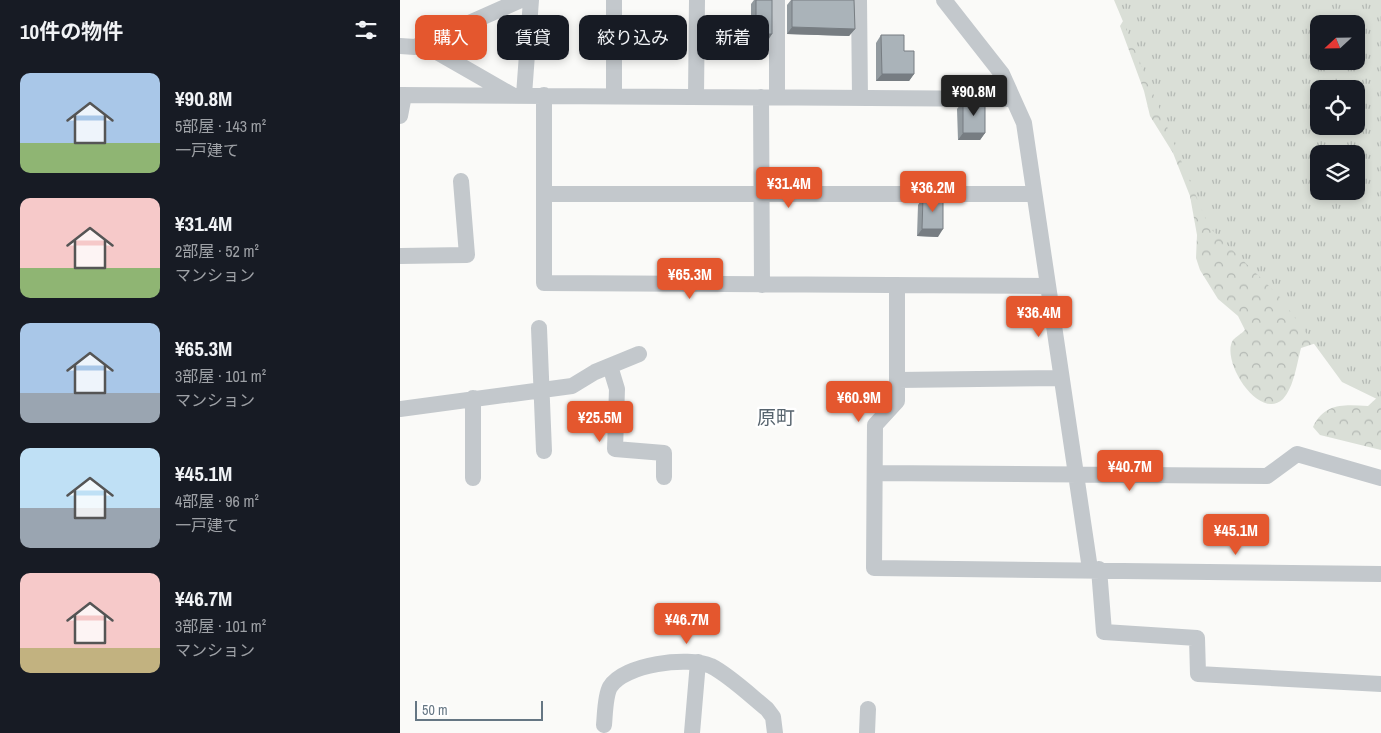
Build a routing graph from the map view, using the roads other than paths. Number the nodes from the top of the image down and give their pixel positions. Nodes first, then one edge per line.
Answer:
1 (521, 0) edge
2 (531, 0) edge
3 (614, 0) edge
4 (697, 0) edge
5 (777, 0) edge
6 (858, 0) edge
7 (944, 0) edge
8 (487, 15) edge
9 (400, 46) edge
10 (415, 47) edge
11 (452, 60) edge
12 (402, 95) edge
13 (518, 95) junction
14 (544, 96) junction
15 (614, 96) junction
16 (696, 96) junction
17 (769, 97) junction
18 (860, 98) junction
19 (1012, 99) junction
20 (400, 116) edge
21 (461, 181) dead end
22 (544, 194) junction
23 (761, 194) junction
24 (1034, 194) junction
25 (400, 256) edge
26 (762, 284) junction
27 (897, 285) junction
28 (1047, 286) junction
29 (539, 328) dead end
30 (639, 354) dead end
31 (610, 366) junction
32 (1061, 378) junction
33 (898, 380) junction
34 (542, 391) junction
35 (473, 398) junction
36 (400, 409) edge
37 (544, 451) dead end
38 (875, 473) junction
39 (1076, 476) junction
40 (664, 477) dead end
41 (473, 478) dead end
42 (1381, 478) edge
43 (1095, 569) junction
44 (1381, 574) edge
45 (698, 662) junction
46 (1381, 684) edge
47 (868, 709) dead end
48 (604, 725) dead end
49 (692, 733) edge
50 (774, 733) edge
51 (867, 733) edge

1 - 8 street
2 - 13 street
3 - 15 street
4 - 16 street
5 - 17 street
6 - 18 street
7 - 19 street
9 - 10 street
11 - 13 street
12 - 13 street
12 - 20 street
13 - 14 street
14 - 15 street
14 - 22 street
15 - 16 street
16 - 17 street
17 - 18 street
17 - 23 street
18 - 19 street
19 - 24 street
21 - 25 street
22 - 23 street
22 - 26 street
23 - 24 street
23 - 26 street
24 - 28 street
26 - 27 street
27 - 28 street
27 - 33 street
28 - 32 street
29 - 34 street
30 - 31 street
31 - 34 street
31 - 40 street
32 - 33 street
32 - 39 street
33 - 38 street
34 - 35 street
34 - 37 street
35 - 36 street
35 - 41 street
38 - 39 street
38 - 43 street
39 - 42 street
39 - 43 street
43 - 44 street
43 - 46 street
45 - 48 street
45 - 49 street
45 - 50 street
47 - 51 street

